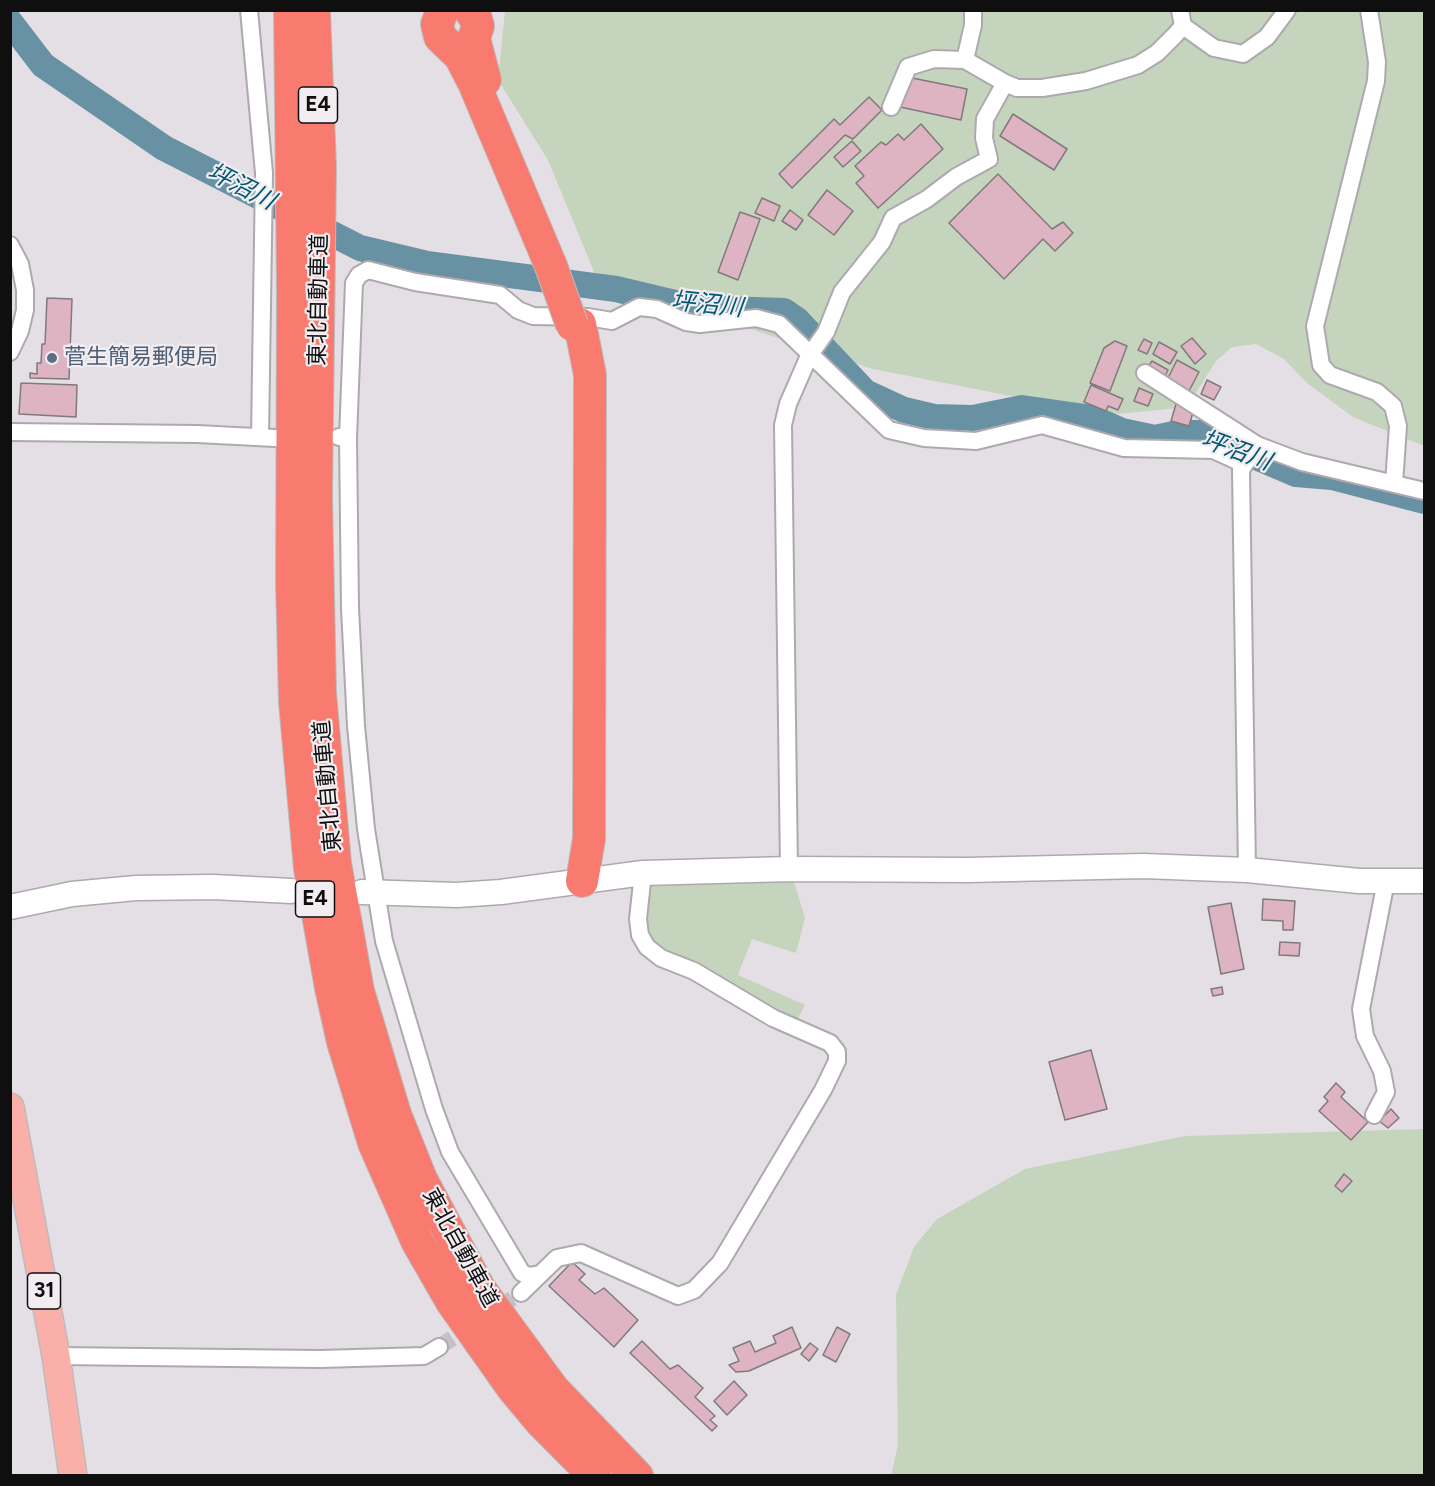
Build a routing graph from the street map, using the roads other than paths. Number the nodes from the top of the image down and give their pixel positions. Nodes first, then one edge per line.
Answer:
1 (249, 10) edge
2 (280, 10) edge
3 (290, 10) edge
4 (314, 10) edge
5 (326, 10) edge
6 (444, 10) edge
7 (470, 10) edge
8 (973, 10) edge
9 (1287, 10) edge
10 (1369, 10) edge
11 (1181, 18) edge
12 (964, 60) junction
13 (1005, 83) junction
14 (891, 107) dead end
15 (298, 179) junction
16 (10, 245) edge
17 (306, 250) junction
18 (555, 266) junction
19 (815, 348) junction
20 (10, 352) edge
21 (1145, 373) dead end
22 (10, 432) edge
23 (1250, 454) junction
24 (1394, 484) junction
25 (1425, 491) edge
26 (789, 869) junction
27 (1247, 870) junction
28 (643, 873) junction
29 (582, 881) junction
30 (1386, 881) junction
31 (1425, 881) edge
32 (291, 891) dead end
33 (368, 892) junction
34 (10, 907) edge
35 (10, 1107) edge
36 (1374, 1115) dead end
37 (540, 1274) junction
38 (521, 1293) tunnel mouth
39 (439, 1347) tunnel mouth
40 (56, 1356) junction
41 (73, 1476) edge
42 (595, 1476) edge
43 (637, 1476) edge

1 - 15 street
2 - 15 highway
3 - 15 highway, 東北自動車道 / E4
4 - 15 highway, 東北自動車道 / E4
5 - 15 highway
6 - 18 highway
7 - 18 highway
8 - 12 street
9 - 11 street
10 - 24 street
11 - 13 street
12 - 13 street
12 - 14 street
13 - 19 street
15 - 17 highway, 東北自動車道 / E4
15 - 22 street
16 - 20 street
17 - 42 highway, 東北自動車道 / E4
17 - 43 highway, 東北自動車道 / E4
18 - 29 highway, bridge
19 - 23 street
19 - 26 street
19 - 33 street
21 - 23 street
23 - 24 street
23 - 27 street
24 - 25 street
26 - 27 street
26 - 28 street
27 - 30 street
28 - 29 street
28 - 37 street
29 - 33 street
30 - 31 street
30 - 36 street
32 - 34 street
33 - 37 street
35 - 40 main road, 31
37 - 38 street
39 - 40 street
40 - 41 main road, 31

